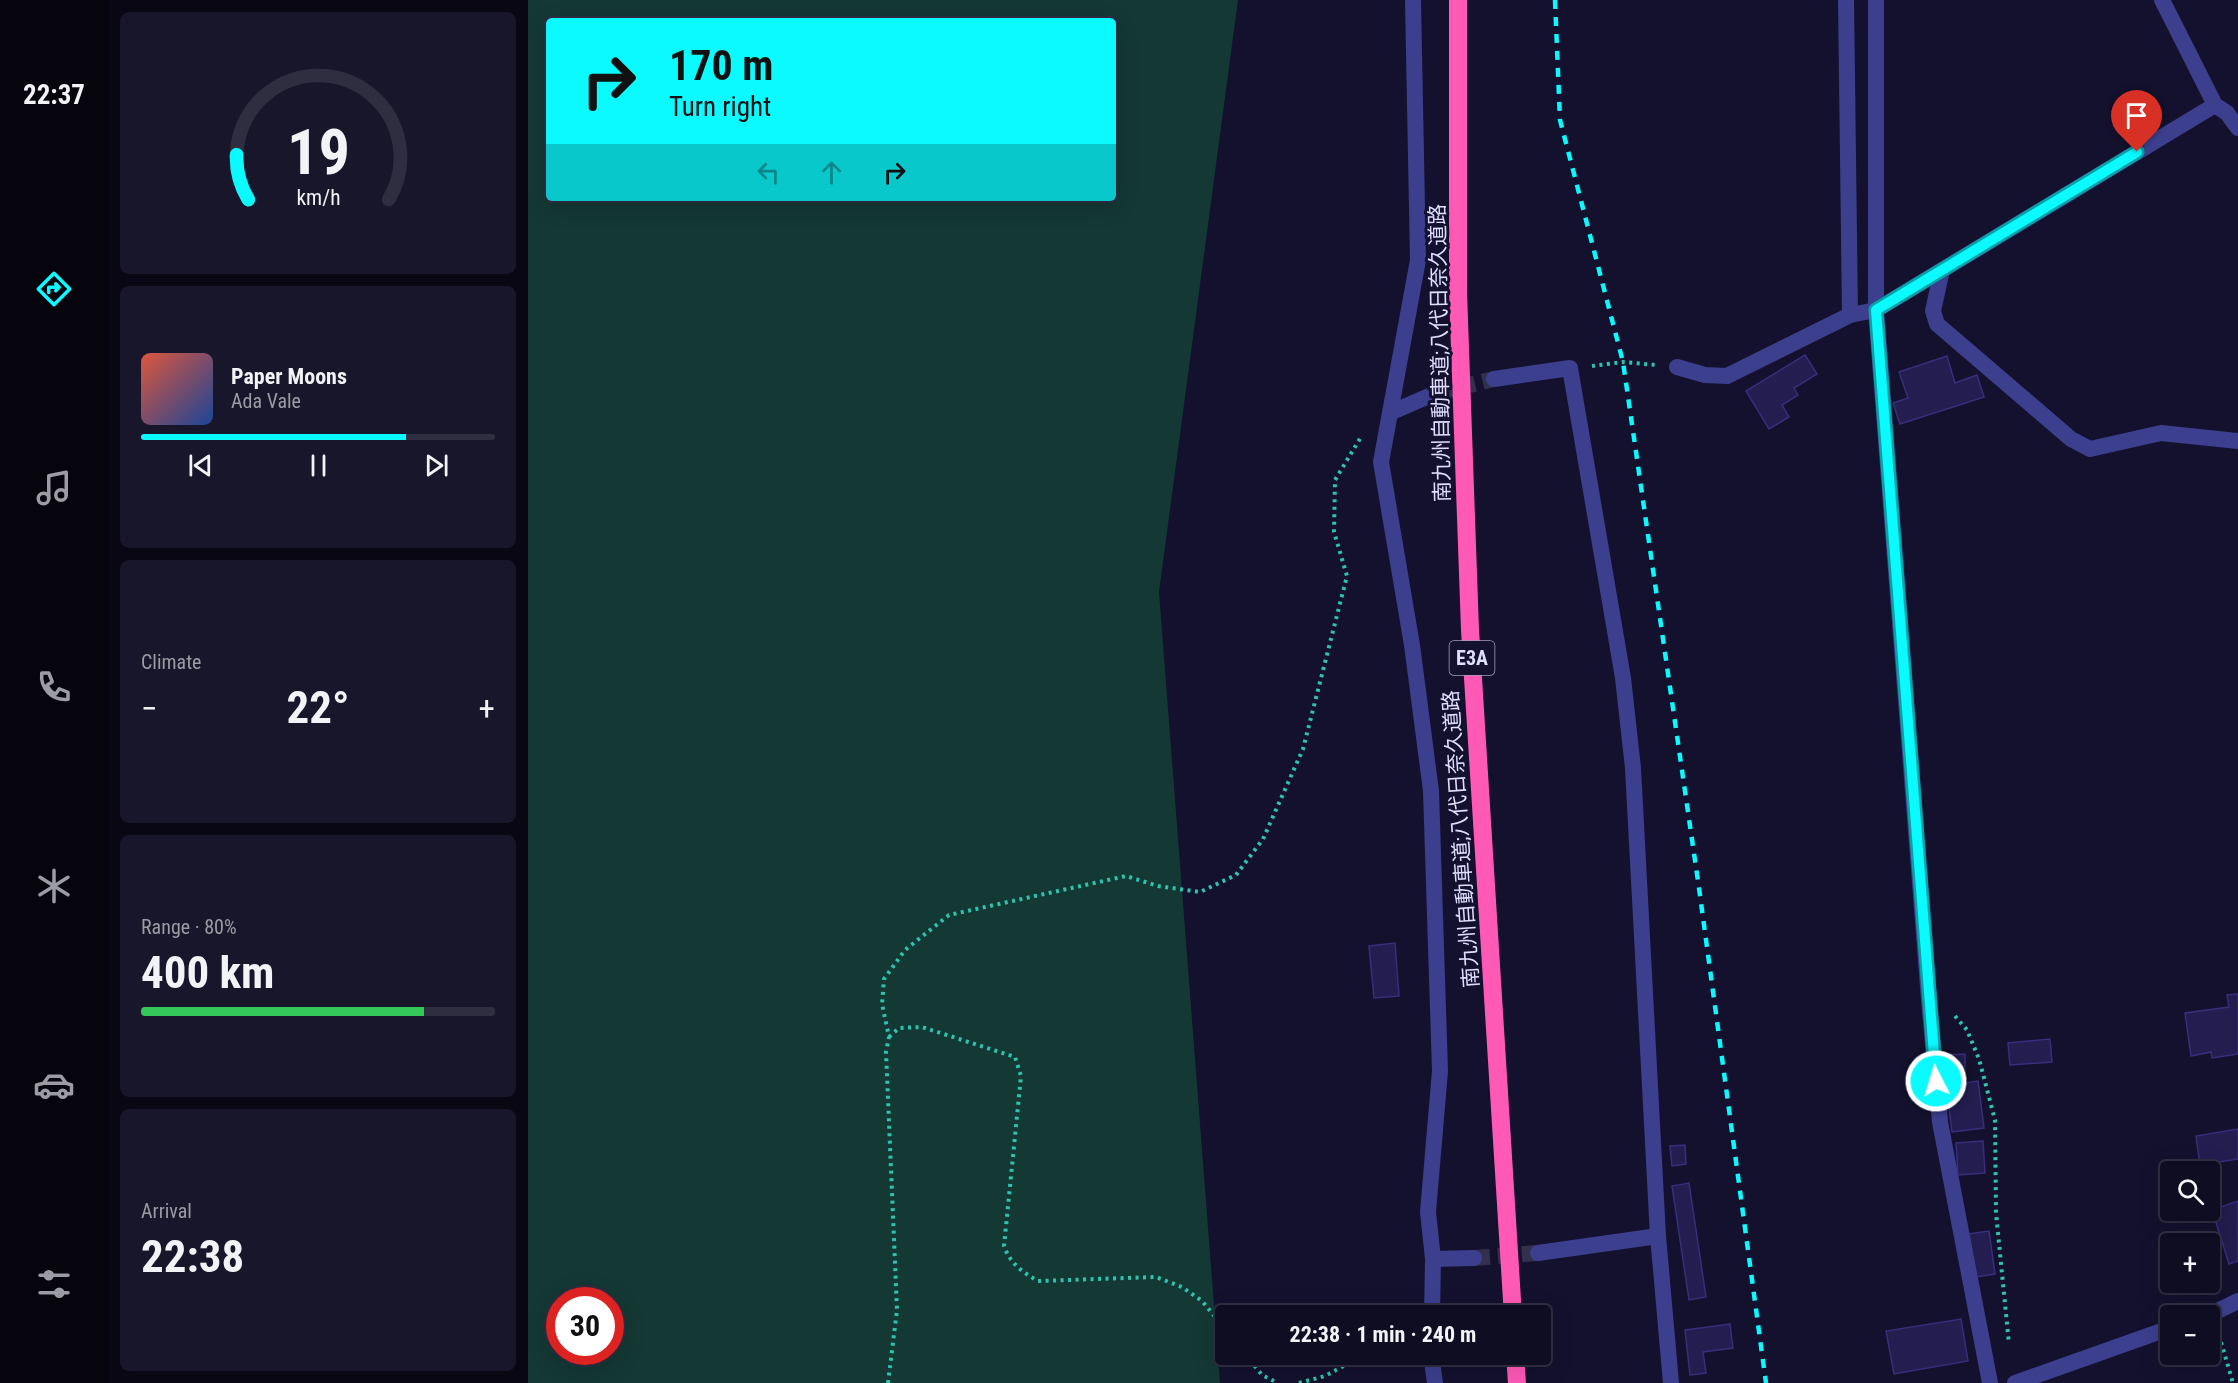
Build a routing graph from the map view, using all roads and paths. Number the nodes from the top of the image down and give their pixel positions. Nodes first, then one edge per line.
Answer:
1 (1413, 0) edge
2 (1458, 0) edge
3 (1846, 0) edge
4 (1876, 0) edge
5 (2162, 0) edge
6 (2215, 105) junction
7 (2238, 128) edge
8 (1942, 270) junction
9 (1876, 310) junction
10 (1850, 315) junction
11 (1677, 367) joint
12 (1570, 368) junction
13 (1494, 379) tunnel mouth
14 (1436, 393) tunnel mouth
15 (1392, 412) junction
16 (2238, 441) edge
17 (1929, 1000) junction
18 (889, 1037) junction
19 (1658, 1236) junction
20 (1538, 1253) tunnel mouth
21 (1474, 1258) tunnel mouth
22 (1433, 1259) junction
23 (2238, 1301) edge
24 (1432, 1305) edge
25 (1511, 1305) edge
26 (2220, 1309) edge
27 (1215, 1317) edge
28 (2160, 1332) edge
29 (2220, 1344) edge
30 (2009, 1349) dead end
31 (1254, 1365) edge
32 (1346, 1365) edge
33 (1432, 1365) edge
34 (1516, 1365) edge
35 (888, 1383) edge
36 (1278, 1383) edge
37 (1299, 1383) edge
38 (1436, 1383) edge
39 (1517, 1383) edge
40 (1671, 1383) edge
41 (1990, 1383) edge
42 (2015, 1383) edge
43 (2233, 1383) edge

1 - 15 street
2 - 25 highway, 南九州自動車道;八代日奈久道路 / E3A
3 - 10 street
4 - 9 street
5 - 6 street
6 - 7 street
6 - 8 street
8 - 9 street
8 - 16 street
9 - 10 street
9 - 17 street
10 - 11 street
11 - 12 path
12 - 13 street
12 - 19 street
14 - 15 street
15 - 18 path
15 - 22 street
17 - 30 path
17 - 41 street
18 - 27 path
18 - 35 path
19 - 20 street
19 - 40 street
21 - 22 street
22 - 24 street
23 - 26 street
28 - 42 street
29 - 43 path
31 - 36 path
32 - 37 path
33 - 38 street
34 - 39 highway

